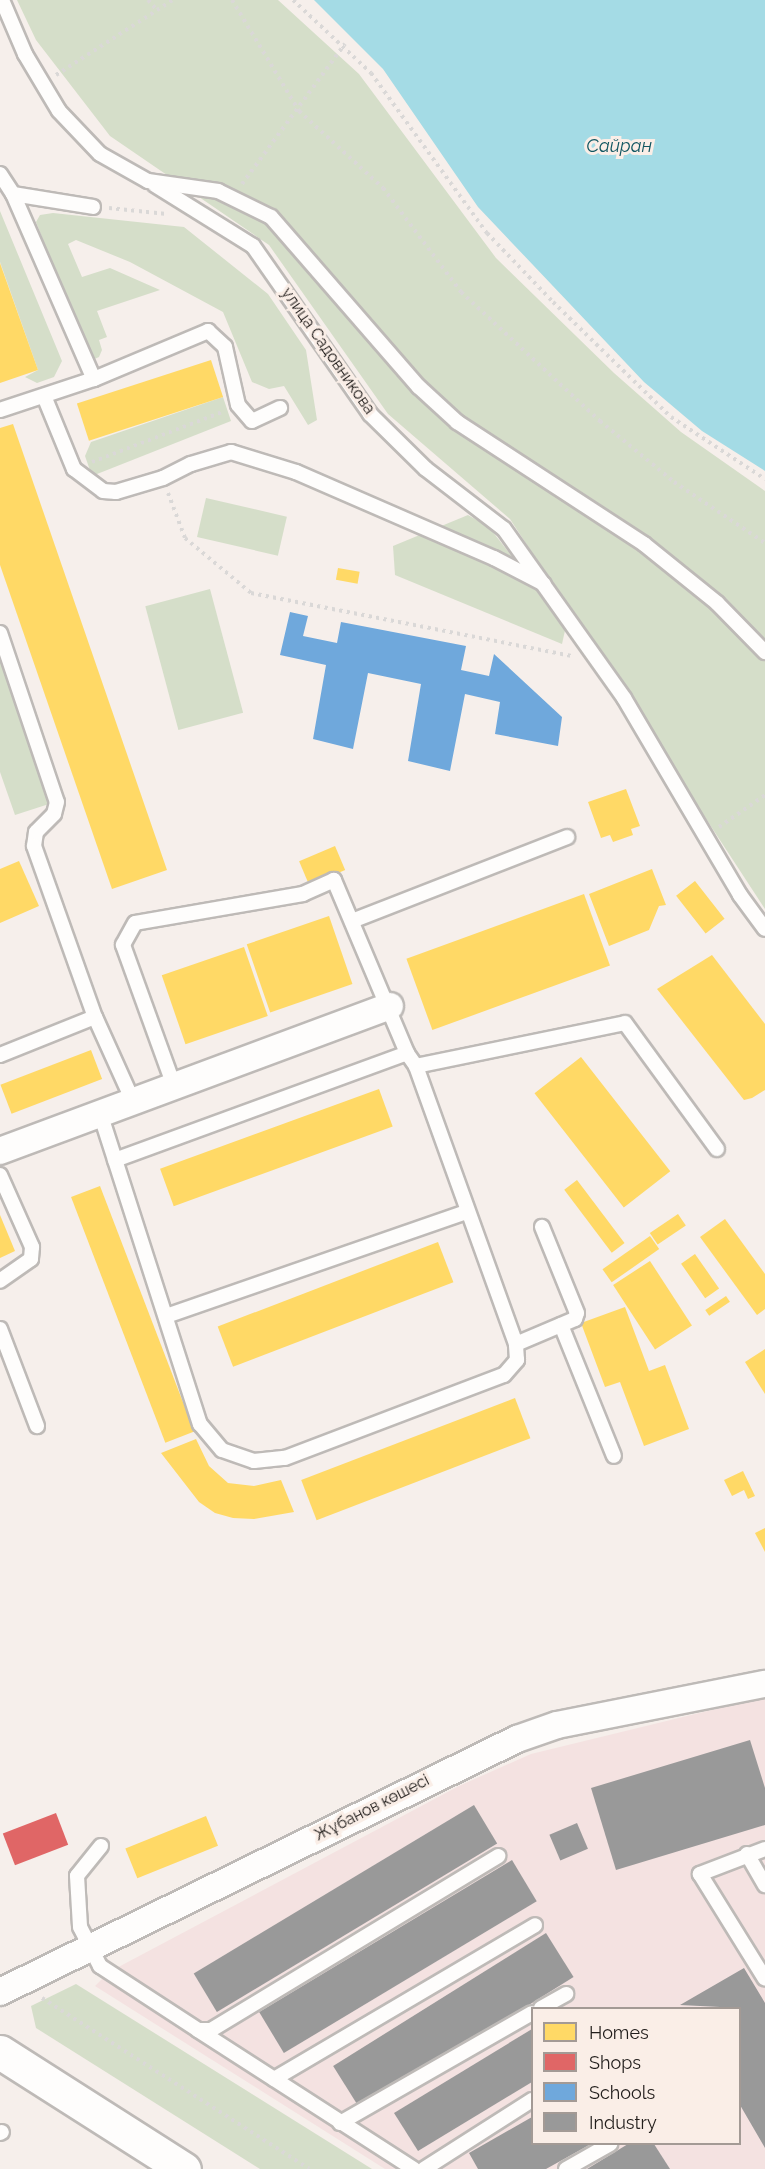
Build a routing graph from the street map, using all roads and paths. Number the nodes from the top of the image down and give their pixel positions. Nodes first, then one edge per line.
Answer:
1 (2, 0) edge
2 (148, 0) edge
3 (173, 0) edge
4 (232, 0) edge
5 (293, 0) edge
6 (157, 10) junction
7 (345, 44) junction
8 (43, 84) junction
9 (299, 111) junction
10 (0, 174) edge
11 (148, 181) junction
12 (13, 194) junction
13 (232, 197) junction
14 (93, 207) joint
15 (212, 218) junction
16 (94, 379) junction
17 (44, 396) junction
18 (238, 405) junction
19 (280, 408) dead end
20 (0, 410) edge
21 (74, 469) junction
22 (163, 478) junction
23 (765, 479) edge
24 (765, 543) edge
25 (549, 587) junction
26 (0, 633) edge
27 (765, 652) edge
28 (597, 661) junction
29 (765, 795) edge
30 (706, 836) junction
31 (567, 837) dead end
32 (352, 921) junction
33 (765, 929) edge
34 (390, 1006) junction
35 (95, 1017) junction
36 (406, 1053) junction
37 (0, 1055) edge
38 (416, 1066) junction
39 (174, 1086) junction
40 (133, 1101) junction
41 (100, 1113) junction
42 (717, 1149) dead end
43 (0, 1151) edge
44 (116, 1160) junction
45 (0, 1175) edge
46 (466, 1212) junction
47 (542, 1227) dead end
48 (0, 1281) edge
49 (166, 1316) junction
50 (561, 1325) junction
51 (0, 1329) edge
52 (516, 1344) junction
53 (37, 1426) dead end
54 (614, 1456) dead end
55 (765, 1684) edge
56 (101, 1846) dead end
57 (765, 1849) edge
58 (747, 1854) junction
59 (498, 1856) dead end
60 (765, 1885) edge
61 (535, 1925) dead end
62 (92, 1949) junction
63 (765, 1979) edge
64 (0, 1992) edge
65 (566, 1994) dead end
66 (38, 1996) dead end
67 (543, 2007) edge
68 (531, 2014) edge
69 (198, 2030) junction
70 (0, 2052) edge
71 (274, 2079) junction
72 (531, 2101) edge
73 (340, 2123) junction
74 (607, 2145) edge
75 (184, 2169) edge
76 (309, 2169) edge
77 (414, 2169) edge
78 (424, 2169) edge
79 (566, 2169) edge

1 - 8 lane, улица Садовникова
2 - 6 path
3 - 6 path
4 - 9 path
5 - 7 path
6 - 8 path
7 - 9 path
7 - 23 path
8 - 11 lane, улица Садовникова
9 - 13 path
9 - 24 path
10 - 12 lane
11 - 13 lane
11 - 15 lane, улица Садовникова
12 - 14 lane
12 - 16 lane
13 - 27 lane
14 - 15 path
15 - 25 lane, улица Садовникова
16 - 17 lane
16 - 18 lane
17 - 20 lane
17 - 21 lane
18 - 19 lane
18 - 21 path
21 - 22 lane
22 - 25 lane
22 - 28 path
25 - 28 lane, улица Садовникова
26 - 35 lane
28 - 30 lane, улица Садовникова
29 - 30 path
30 - 33 lane, улица Садовникова
31 - 32 lane
32 - 34 lane
32 - 39 lane
34 - 36 lane
34 - 39 street
35 - 37 lane
35 - 40 lane
36 - 38 lane
36 - 44 lane
38 - 42 lane
38 - 46 lane
39 - 40 street
40 - 41 street
41 - 43 street
41 - 44 lane
44 - 49 lane
45 - 48 lane
46 - 49 lane
46 - 52 lane
47 - 50 lane
49 - 52 lane
50 - 52 lane
50 - 54 lane
51 - 53 lane
55 - 62 street, Жұбанов көшесі
56 - 62 lane
57 - 58 lane
58 - 60 lane
58 - 63 lane
59 - 69 lane
61 - 71 lane
62 - 64 street, Жұбанов көшесі
62 - 69 lane
65 - 67 lane
66 - 76 path
68 - 73 lane
69 - 71 lane
70 - 75 main road
71 - 73 lane
72 - 78 lane
73 - 77 lane
74 - 79 lane

